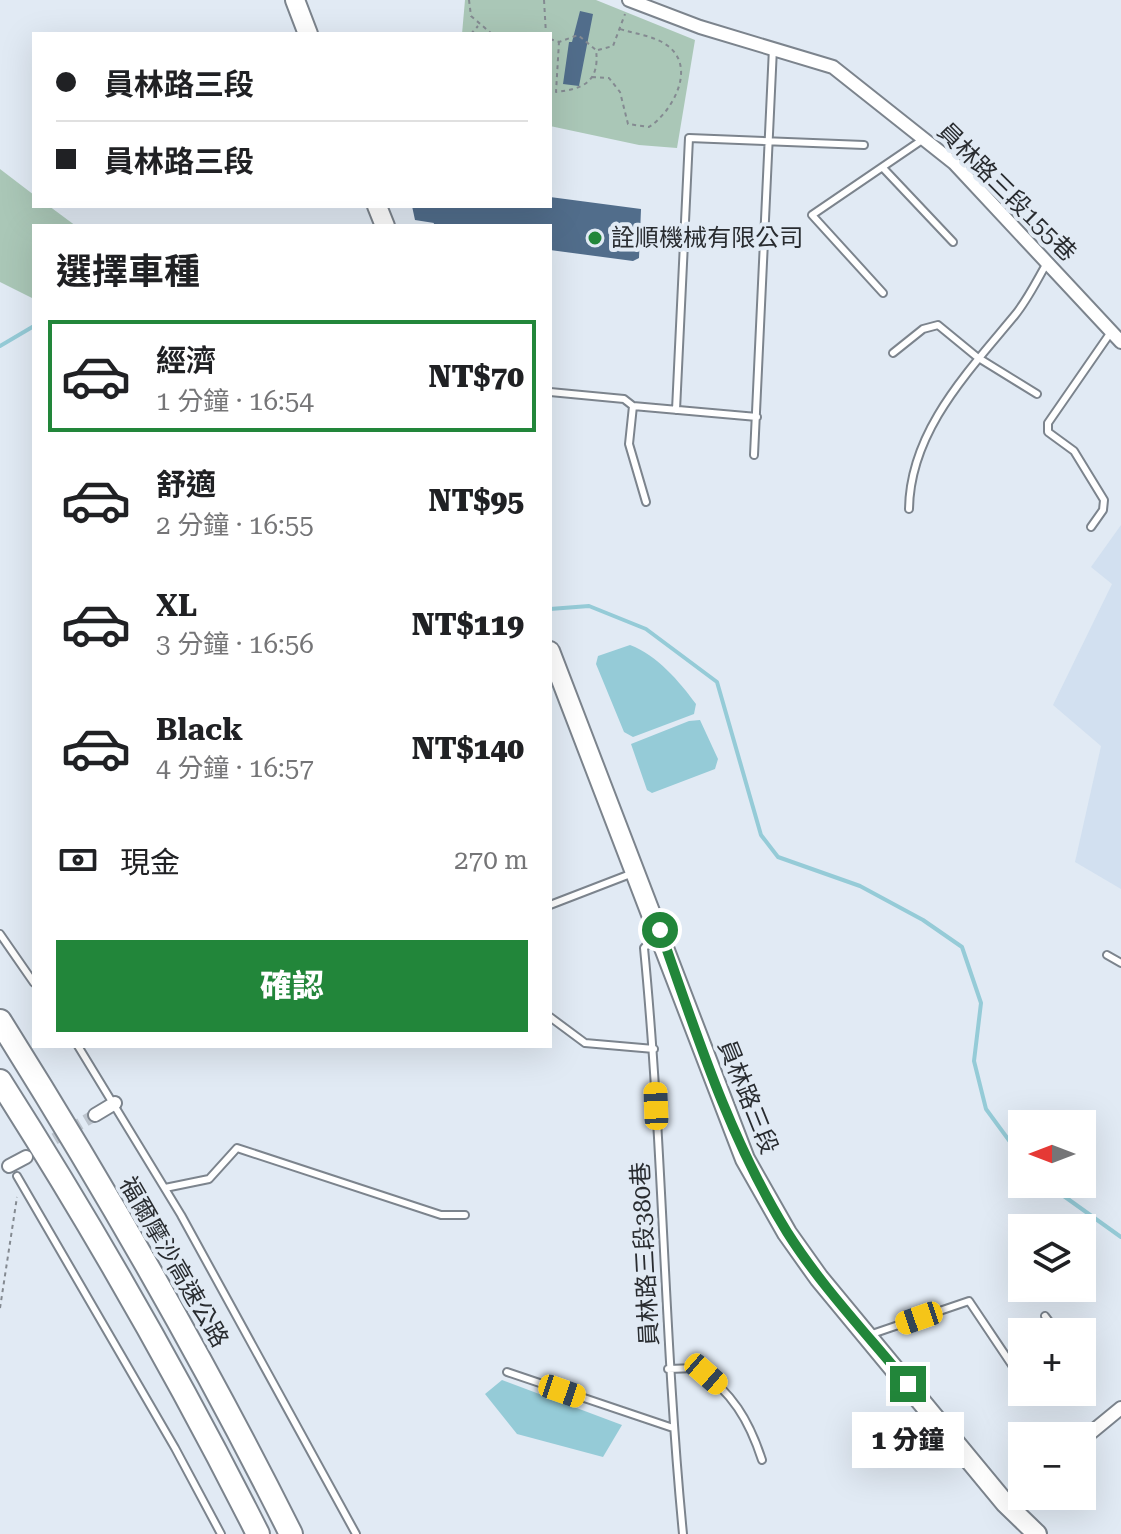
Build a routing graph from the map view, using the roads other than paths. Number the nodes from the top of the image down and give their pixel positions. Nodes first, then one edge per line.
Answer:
1 (295, 0) edge
2 (630, 0) edge
3 (307, 32) edge
4 (773, 48) junction
5 (769, 141) junction
6 (927, 141) junction
7 (864, 145) dead end
8 (884, 169) junction
9 (953, 242) dead end
10 (1048, 262) junction
11 (883, 293) dead end
12 (1111, 331) junction
13 (1121, 342) edge
14 (893, 353) dead end
15 (977, 357) junction
16 (552, 392) edge
17 (1037, 394) dead end
18 (633, 406) junction
19 (676, 410) junction
20 (757, 417) junction
21 (754, 455) dead end
22 (646, 502) dead end
23 (909, 509) dead end
24 (1091, 527) dead end
25 (552, 656) edge
26 (637, 871) junction
27 (552, 904) edge
28 (660, 930) junction
29 (0, 934) edge
30 (1107, 955) dead end
31 (1121, 963) edge
32 (32, 980) edge
33 (552, 1018) edge
34 (0, 1021) edge
35 (79, 1048) edge
36 (654, 1049) junction
37 (0, 1081) edge
38 (115, 1103) junction
39 (95, 1115) tunnel mouth
40 (26, 1157) tunnel mouth
41 (13, 1171) joint
42 (165, 1188) junction
43 (465, 1215) dead end
44 (869, 1336) junction
45 (1008, 1358) edge
46 (668, 1369) junction
47 (507, 1372) dead end
48 (1121, 1408) edge
49 (673, 1428) junction
50 (1096, 1429) edge
51 (762, 1460) dead end
52 (1008, 1501) edge
53 (1005, 1503) junction
54 (221, 1534) edge
55 (258, 1534) edge
56 (291, 1534) edge
57 (356, 1534) edge
58 (683, 1534) edge
59 (1023, 1534) edge
60 (1037, 1534) edge

1 - 3 main road
2 - 4 street, 員林路三段155巷
4 - 5 lane
4 - 6 street, 員林路三段155巷
5 - 7 lane
5 - 19 lane
5 - 20 lane
6 - 8 lane
6 - 10 street, 員林路三段155巷
8 - 9 lane
8 - 11 lane
10 - 12 street, 員林路三段155巷
10 - 15 lane
12 - 13 street, 員林路三段155巷
12 - 24 lane
14 - 15 lane
15 - 17 lane
15 - 23 lane
16 - 18 lane
18 - 19 lane
18 - 22 lane
19 - 20 lane
20 - 21 lane
25 - 26 main road, 員林路三段
26 - 27 lane
26 - 28 main road, 員林路三段
28 - 36 lane, 員林路三段380巷
28 - 44 main road, 員林路三段
29 - 32 lane
30 - 31 lane
33 - 36 lane
34 - 56 highway, 福爾摩沙高速公路
35 - 38 lane
36 - 46 lane, 員林路三段380巷
37 - 55 highway
38 - 39 street
38 - 42 lane
40 - 41 street
41 - 54 lane
42 - 43 lane
42 - 57 lane
44 - 45 lane
44 - 53 main road, 員林路三段
46 - 49 lane, 員林路三段380巷
46 - 51 lane
47 - 49 lane
48 - 50 street
49 - 58 lane, 員林路三段380巷
52 - 53 street
53 - 59 main road, 員林路三段
53 - 60 main road, 員林路三段

